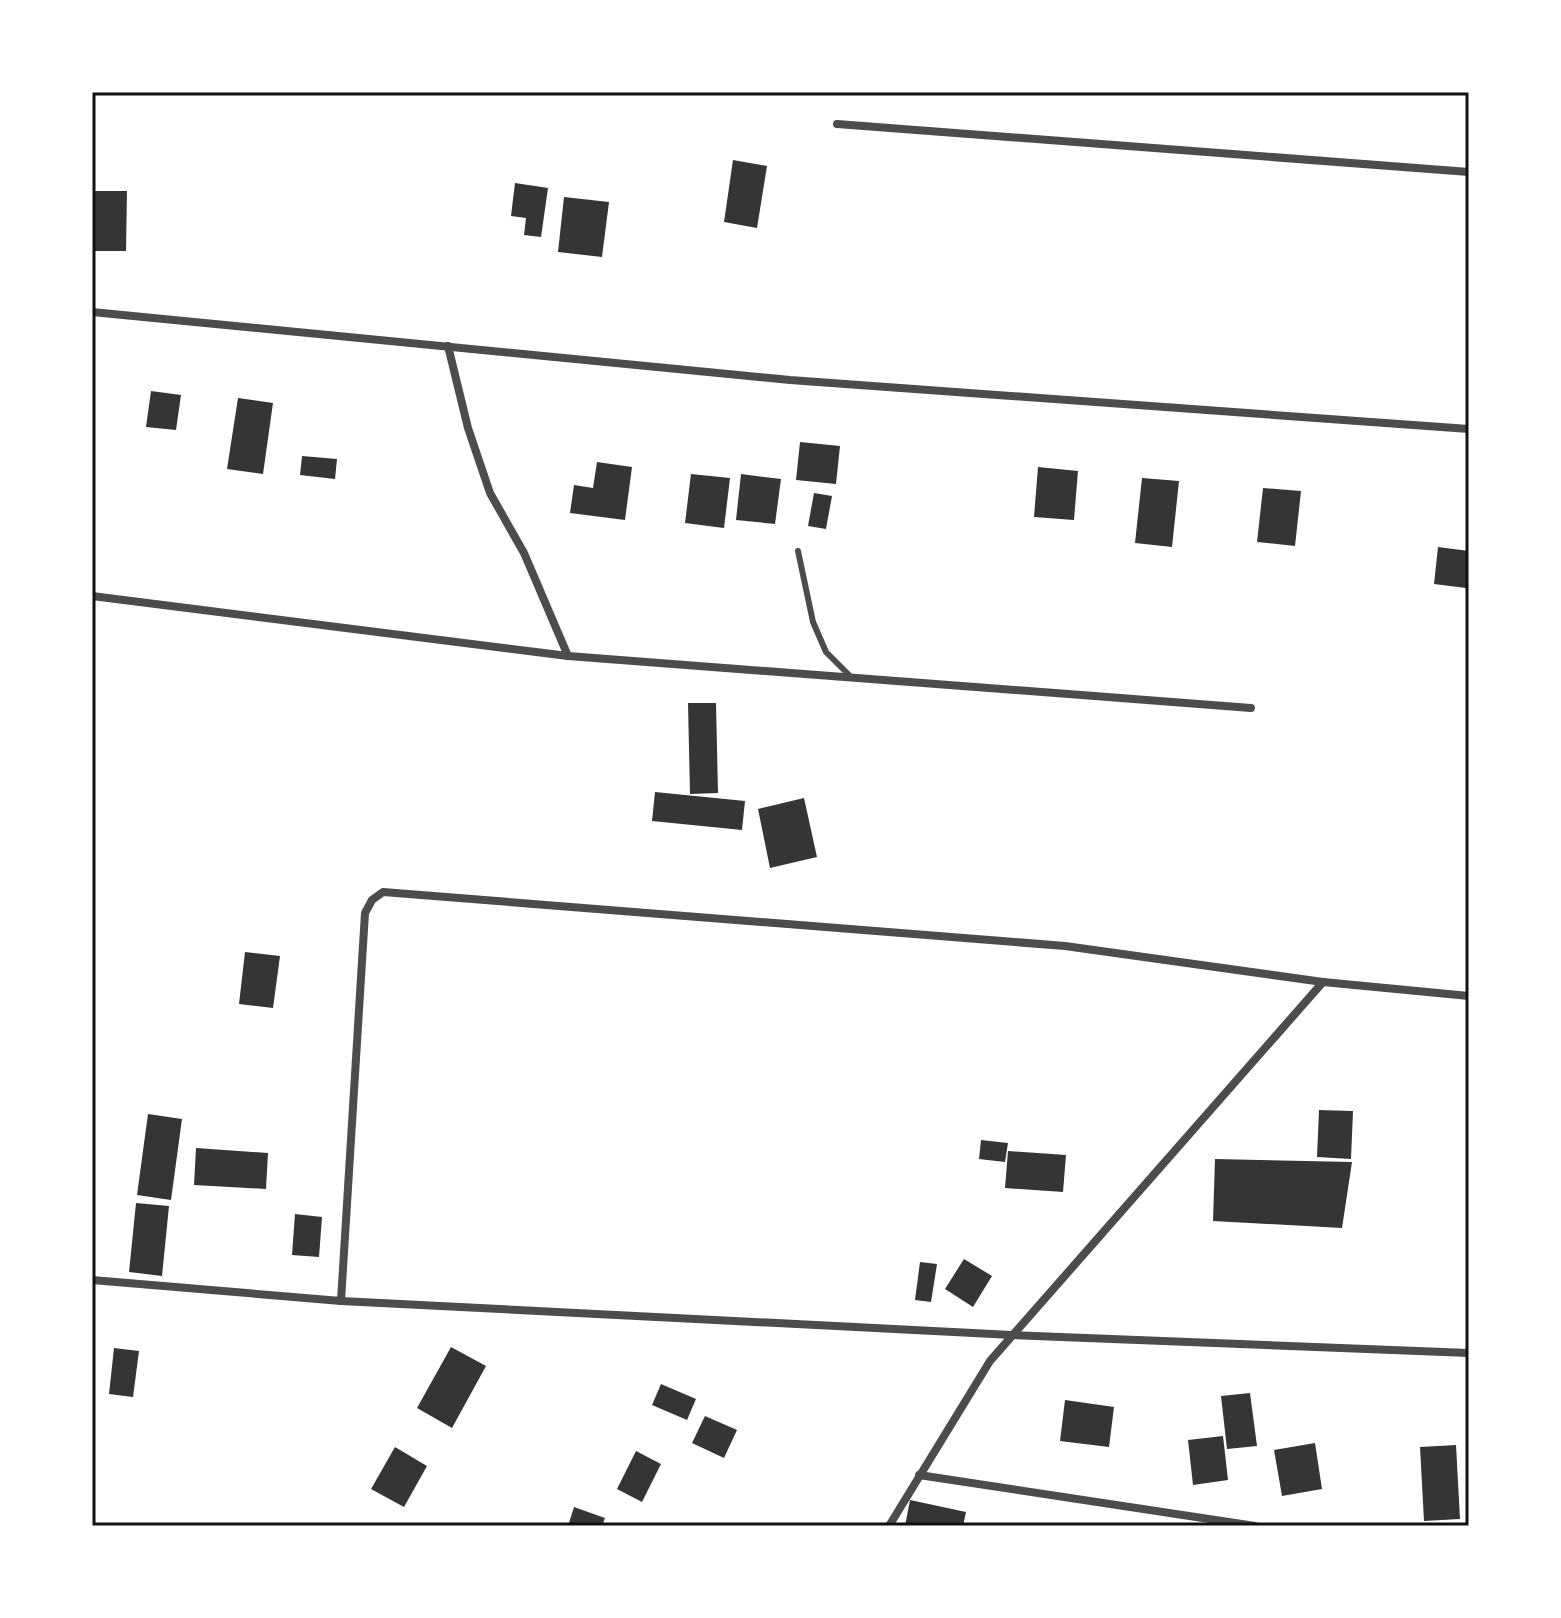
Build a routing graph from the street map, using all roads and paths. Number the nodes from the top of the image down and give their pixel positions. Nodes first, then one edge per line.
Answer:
1 (837, 124) dead end
2 (1469, 172) edge
3 (92, 312) edge
4 (448, 346) junction
5 (1469, 429) edge
6 (798, 551) dead end
7 (92, 596) edge
8 (568, 656) junction
9 (852, 677) junction
10 (1251, 708) dead end
11 (1323, 982) junction
12 (1469, 996) edge
13 (92, 1280) edge
14 (341, 1301) junction
15 (1012, 1335) junction
16 (1469, 1353) edge
17 (919, 1475) junction
18 (889, 1526) edge
19 (1255, 1526) edge

1 - 2 street
3 - 4 street
4 - 5 street
4 - 8 street
6 - 9 lane
7 - 8 street
8 - 9 street
9 - 10 street
11 - 12 street
11 - 14 street
11 - 15 street
13 - 14 street
14 - 15 street
15 - 16 street
15 - 17 street
17 - 18 street
17 - 19 street

